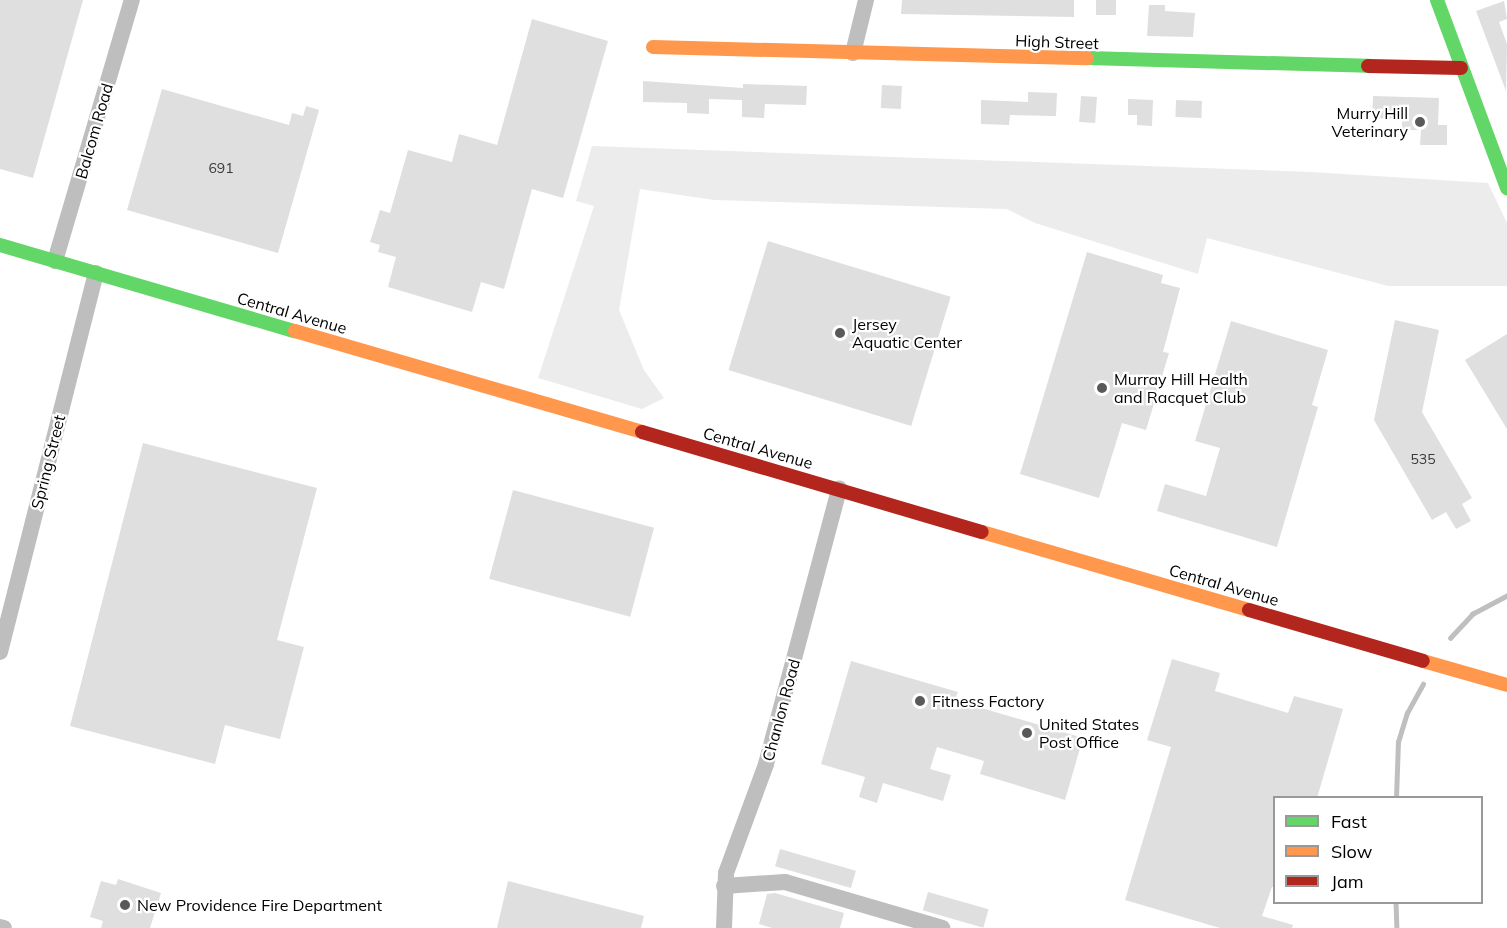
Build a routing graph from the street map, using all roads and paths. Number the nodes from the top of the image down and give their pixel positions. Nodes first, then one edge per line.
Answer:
1 (132, 0) edge
2 (866, 0) edge
3 (1437, 0) edge
4 (653, 47) dead end
5 (853, 53) junction
6 (1461, 68) junction
7 (1507, 188) edge
8 (0, 244) edge
9 (56, 261) junction
10 (96, 273) junction
11 (839, 489) junction
12 (0, 652) edge
13 (1507, 685) edge
14 (724, 886) junction
15 (0, 927) edge
16 (4, 928) edge
17 (724, 928) edge
18 (942, 928) edge

1 - 9 street, Balcom Road
2 - 5 street
3 - 6 street
4 - 5 street, High Street
5 - 6 street, High Street
6 - 7 street
8 - 9 street, Central Avenue
9 - 10 street, Central Avenue
10 - 11 street, Central Avenue
10 - 12 street, Spring Street
11 - 13 street, Central Avenue
11 - 14 street, Chanlon Road
14 - 17 street, Chanlon Road
14 - 18 street
15 - 16 street

